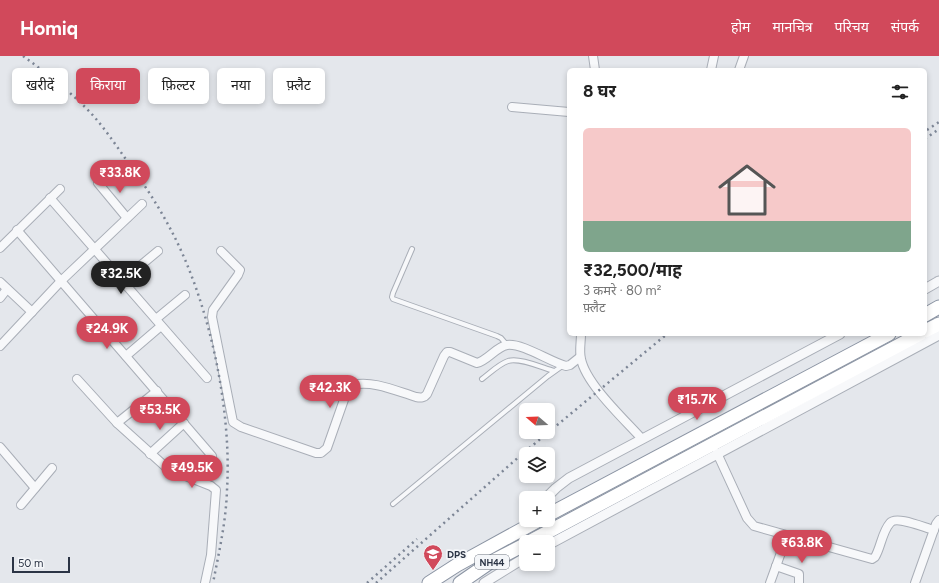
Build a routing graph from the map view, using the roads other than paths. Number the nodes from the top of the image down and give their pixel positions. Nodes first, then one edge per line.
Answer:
1 (593, 56) edge
2 (714, 56) edge
3 (744, 56) edge
4 (595, 68) edge
5 (712, 68) edge
6 (740, 68) edge
7 (512, 108) dead end
8 (567, 112) edge
9 (98, 183) dead end
10 (60, 189) dead end
11 (50, 198) junction
12 (142, 204) dead end
13 (127, 218) junction
14 (16, 230) junction
15 (0, 248) edge
16 (94, 249) junction
17 (412, 249) dead end
18 (158, 251) dead end
19 (221, 251) dead end
20 (61, 281) junction
21 (122, 281) junction
22 (939, 281) edge
23 (0, 282) edge
24 (927, 288) edge
25 (7, 289) junction
26 (185, 295) dead end
27 (0, 298) edge
28 (939, 307) edge
29 (32, 312) junction
30 (927, 314) edge
31 (156, 319) junction
32 (939, 324) edge
33 (161, 326) junction
34 (927, 330) edge
35 (939, 335) edge
36 (581, 336) edge
37 (836, 336) edge
38 (885, 336) edge
39 (916, 336) edge
40 (507, 345) junction
41 (0, 346) edge
42 (126, 356) junction
43 (580, 357) junction
44 (562, 366) junction
45 (554, 371) junction
46 (207, 378) dead end
47 (482, 378) dead end
48 (77, 379) dead end
49 (157, 391) junction
50 (117, 423) junction
51 (184, 423) junction
52 (642, 439) junction
53 (0, 447) edge
54 (150, 454) junction
55 (717, 454) junction
56 (212, 456) dead end
57 (52, 468) dead end
58 (35, 488) junction
59 (553, 491) edge
60 (393, 504) dead end
61 (21, 505) dead end
62 (555, 511) edge
63 (939, 520) edge
64 (519, 526) edge
65 (526, 527) edge
66 (934, 530) junction
67 (542, 535) edge
68 (510, 536) junction
69 (787, 536) junction
70 (555, 541) edge
71 (519, 548) edge
72 (519, 561) edge
73 (776, 566) junction
74 (205, 583) edge
75 (429, 583) edge
76 (461, 583) edge
77 (484, 583) edge
78 (770, 583) edge
79 (799, 583) edge
80 (915, 583) edge

1 - 4 street
2 - 5 street
3 - 6 street
7 - 8 street
9 - 13 street
10 - 11 street
11 - 14 street
11 - 16 street
12 - 13 street
13 - 16 street
14 - 15 street
14 - 20 street
16 - 20 street
16 - 21 street
17 - 40 lane
18 - 21 street
19 - 40 street
20 - 29 street
20 - 42 street
21 - 31 street
22 - 24 street
23 - 25 street
25 - 27 street
25 - 29 street
26 - 31 street
28 - 30 highway
29 - 41 street
31 - 33 street
32 - 34 highway
33 - 42 street
33 - 46 street
35 - 55 street
36 - 43 street
37 - 52 street
38 - 62 highway
39 - 67 highway
40 - 44 street
42 - 49 street
43 - 44 street
43 - 52 street
44 - 45 lane
45 - 47 lane
45 - 60 lane
48 - 50 street
49 - 50 street
49 - 51 street
50 - 54 street
51 - 54 street
51 - 56 street
52 - 59 street
53 - 58 street
54 - 74 street
55 - 69 street
55 - 70 street
57 - 58 street
58 - 61 street
63 - 66 street
64 - 68 street
65 - 68 highway, NH44
66 - 69 street
66 - 80 street
68 - 75 highway, NH44
69 - 73 street
71 - 76 highway, NH44
72 - 77 street
73 - 78 street
73 - 79 street

